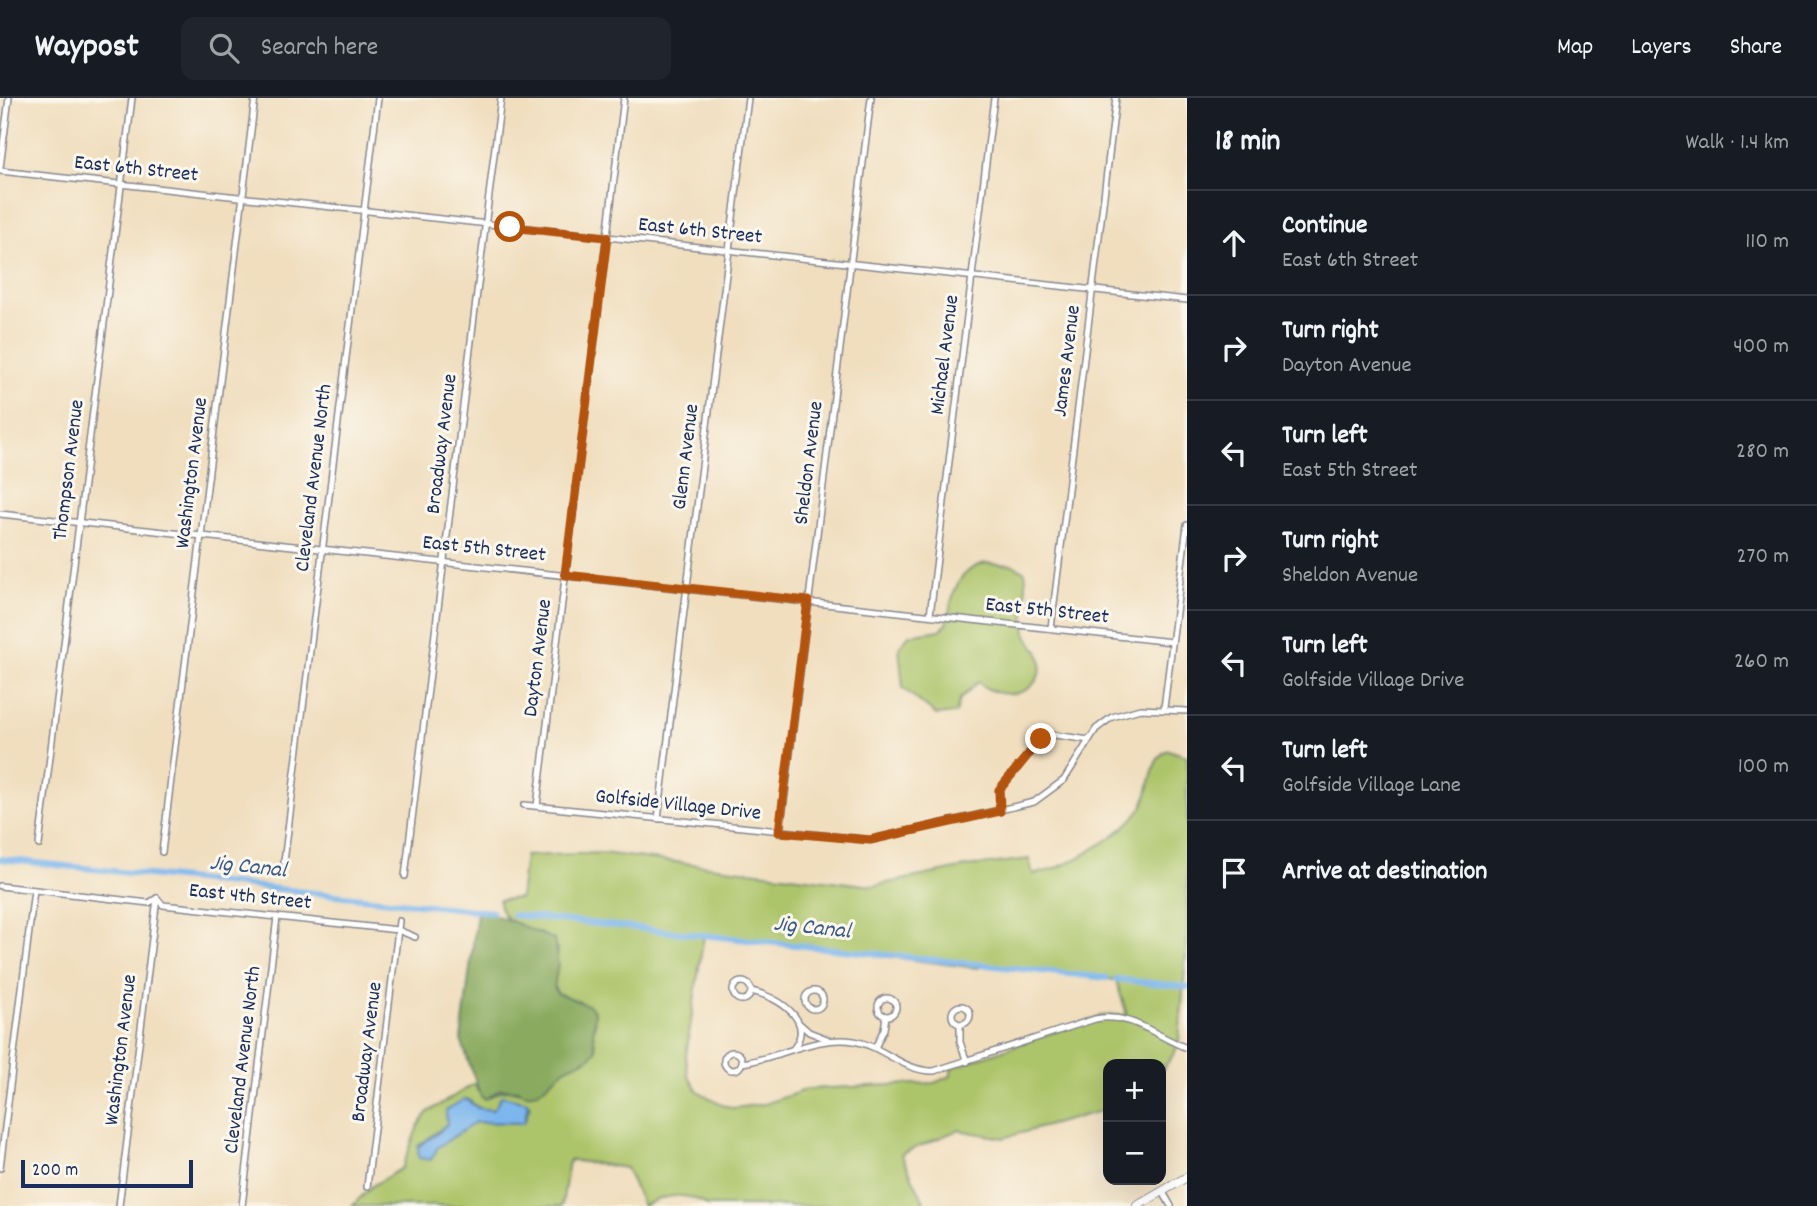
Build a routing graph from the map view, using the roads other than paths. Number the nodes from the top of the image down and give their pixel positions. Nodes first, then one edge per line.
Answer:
1 (9, 98) edge
2 (132, 98) edge
3 (255, 98) edge
4 (378, 98) edge
5 (501, 98) edge
6 (625, 98) edge
7 (748, 98) edge
8 (871, 98) edge
9 (994, 98) edge
10 (1116, 98) edge
11 (0, 170) edge
12 (121, 184) junction
13 (242, 198) junction
14 (364, 211) junction
15 (486, 224) junction
16 (607, 237) junction
17 (729, 251) junction
18 (850, 264) junction
19 (972, 276) junction
20 (1093, 290) junction
21 (1187, 300) edge
22 (0, 513) edge
23 (79, 522) junction
24 (1187, 525) edge
25 (201, 536) junction
26 (322, 549) junction
27 (444, 562) junction
28 (565, 575) junction
29 (687, 589) junction
30 (808, 601) junction
31 (930, 615) junction
32 (1051, 628) junction
33 (1172, 642) junction
34 (1164, 708) junction
35 (1187, 711) edge
36 (1089, 740) junction
37 (524, 805) dead end
38 (537, 806) junction
39 (1000, 811) junction
40 (658, 819) junction
41 (779, 832) junction
42 (39, 845) dead end
43 (162, 852) dead end
44 (284, 862) dead end
45 (405, 876) dead end
46 (0, 887) edge
47 (34, 890) junction
48 (156, 898) junction
49 (277, 917) junction
50 (399, 921) dead end
51 (398, 930) junction
52 (415, 937) dead end
53 (751, 991) dead end
54 (807, 1006) dead end
55 (886, 1016) dead end
56 (797, 1020) junction
57 (961, 1024) dead end
58 (831, 1040) junction
59 (1187, 1046) edge
60 (875, 1048) junction
61 (787, 1052) junction
62 (967, 1062) junction
63 (742, 1063) dead end
64 (0, 1168) edge
65 (1187, 1177) edge
66 (367, 1187) dead end
67 (1163, 1192) junction
68 (119, 1206) edge
69 (242, 1206) edge
70 (1137, 1206) edge
71 (1171, 1206) edge

1 - 11 street
2 - 12 street, Thompson Avenue
3 - 13 street, Washington Avenue
4 - 14 street, Cleveland Avenue North
5 - 15 street, Broadway Avenue
6 - 16 street, Dayton Avenue
7 - 17 street, Glenn Avenue
8 - 18 street, Sheldon Avenue
9 - 19 street, Michael Avenue
10 - 20 street, James Avenue
11 - 12 street, East 6th Street
12 - 13 street, East 6th Street
12 - 23 street, Thompson Avenue
13 - 14 street, East 6th Street
13 - 25 street, Washington Avenue
14 - 15 street, East 6th Street
14 - 26 street, Cleveland Avenue North
15 - 16 street, East 6th Street
15 - 27 street, Broadway Avenue
16 - 17 street, East 6th Street
16 - 28 street, Dayton Avenue
17 - 18 street, East 6th Street
17 - 29 street, Glenn Avenue
18 - 19 street, East 6th Street
18 - 30 street, Sheldon Avenue
19 - 20 street, East 6th Street
19 - 31 street, Michael Avenue
20 - 21 street, East 6th Street
20 - 32 street, James Avenue
22 - 23 street, East 5th Street
23 - 25 street, East 5th Street
23 - 42 street, Thompson Avenue
24 - 33 street
25 - 26 street, East 5th Street
25 - 43 street, Washington Avenue
26 - 27 street, East 5th Street
26 - 44 street, Cleveland Avenue North
27 - 28 street, East 5th Street
27 - 45 street, Broadway Avenue
28 - 29 street, East 5th Street
28 - 38 street, Dayton Avenue
29 - 30 street, East 5th Street
29 - 40 street, Glenn Avenue
30 - 31 street, East 5th Street
30 - 41 street, Sheldon Avenue
31 - 32 street, East 5th Street
32 - 33 street, East 5th Street
33 - 34 street
34 - 35 street, Golfside Village Drive
34 - 36 street, Golfside Village Drive
36 - 39 street, Golfside Village Drive
36 - 39 street
37 - 38 street, Golfside Village Drive
38 - 40 street, Golfside Village Drive
39 - 41 street, Golfside Village Drive
40 - 41 street, Golfside Village Drive
46 - 47 street, East 4th Street
47 - 48 street, East 4th Street
47 - 64 street
48 - 49 street, East 4th Street
48 - 68 street, Washington Avenue
49 - 51 street, East 4th Street
49 - 69 street, Cleveland Avenue North
50 - 51 street, Broadway Avenue
51 - 52 street, East 4th Street
51 - 66 street, Broadway Avenue
53 - 56 street
54 - 56 street
55 - 60 street
56 - 58 street
56 - 61 street
57 - 62 street
58 - 60 street
58 - 61 street
59 - 62 street
60 - 62 street
61 - 63 street
65 - 67 main road
67 - 70 main road
67 - 71 street

